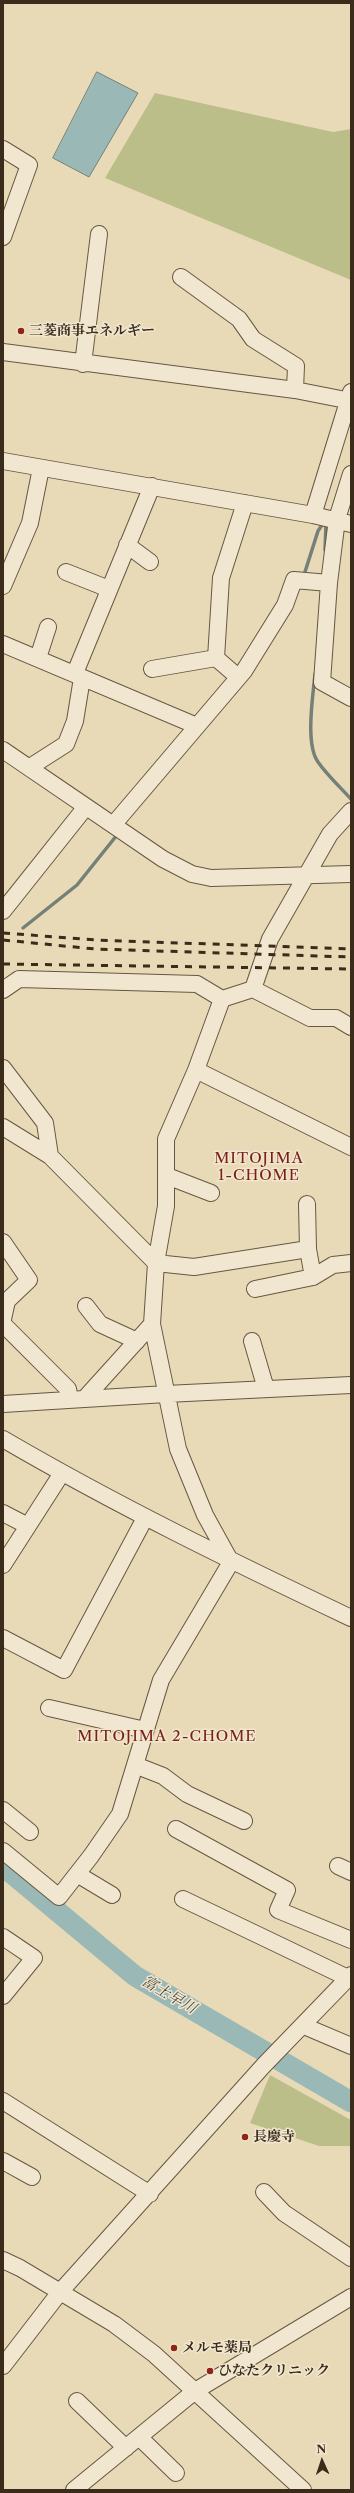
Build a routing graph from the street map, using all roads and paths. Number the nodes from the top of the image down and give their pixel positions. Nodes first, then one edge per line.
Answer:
1 (3, 149) edge
2 (99, 234) dead end
3 (3, 237) edge
4 (181, 277) dead end
5 (3, 352) edge
6 (83, 364) junction
7 (295, 390) junction
8 (350, 398) edge
9 (3, 462) edge
10 (41, 468) junction
11 (351, 474) edge
12 (152, 486) junction
13 (245, 503) junction
14 (314, 515) junction
15 (340, 521) edge
16 (127, 545) junction
17 (150, 562) dead end
18 (66, 572) dead end
19 (329, 583) junction
20 (3, 586) edge
21 (109, 589) junction
22 (48, 627) dead end
23 (3, 644) edge
24 (38, 658) junction
25 (216, 658) junction
26 (152, 669) dead end
27 (79, 675) junction
28 (238, 677) junction
29 (351, 698) edge
30 (196, 726) junction
31 (3, 750) edge
32 (30, 767) junction
33 (85, 808) junction
34 (351, 811) edge
35 (118, 828) junction
36 (351, 874) edge
37 (306, 875) junction
38 (3, 911) edge
39 (253, 989) junction
40 (3, 990) edge
41 (222, 999) junction
42 (351, 1027) edge
43 (3, 1068) edge
44 (196, 1070) junction
45 (3, 1127) edge
46 (351, 1147) edge
47 (50, 1156) junction
48 (167, 1176) junction
49 (211, 1193) dead end
50 (307, 1204) dead end
51 (3, 1242) edge
52 (308, 1249) junction
53 (156, 1263) junction
54 (351, 1263) edge
55 (313, 1277) junction
56 (255, 1289) dead end
57 (86, 1306) dead end
58 (3, 1319) edge
59 (3, 1324) edge
60 (152, 1324) junction
61 (137, 1341) junction
62 (252, 1341) dead end
63 (351, 1385) edge
64 (266, 1389) junction
65 (166, 1394) junction
66 (78, 1399) junction
67 (3, 1404) edge
68 (3, 1439) edge
69 (62, 1473) junction
70 (3, 1513) edge
71 (145, 1518) junction
72 (28, 1526) junction
73 (231, 1562) junction
74 (3, 1565) edge
75 (351, 1618) edge
76 (3, 1638) edge
77 (49, 1708) dead end
78 (145, 1730) junction
79 (135, 1765) junction
80 (3, 1810) edge
81 (244, 1821) dead end
82 (176, 1830) dead end
83 (30, 1832) dead end
84 (3, 1851) edge
85 (77, 1874) junction
86 (112, 1895) dead end
87 (183, 1899) dead end
88 (3, 1937) edge
89 (351, 1940) edge
90 (349, 1976) edge
91 (3, 1996) edge
92 (304, 2026) junction
93 (351, 2046) edge
94 (3, 2101) edge
95 (3, 2162) edge
96 (32, 2177) dead end
97 (264, 2192) dead end
98 (150, 2194) junction
99 (351, 2258) edge
100 (3, 2260) edge
101 (60, 2292) junction
102 (351, 2297) edge
103 (3, 2366) edge
104 (195, 2391) junction
105 (77, 2400) dead end
106 (139, 2437) junction
107 (126, 2448) junction
108 (176, 2474) dead end
109 (295, 2487) edge
110 (74, 2490) edge

1 - 3 street
2 - 6 street
4 - 7 street
5 - 6 street
6 - 7 street
7 - 8 street
8 - 14 street
9 - 10 street
10 - 12 street
10 - 20 street
11 - 15 street
12 - 13 street
12 - 16 street
13 - 14 street
13 - 25 street
14 - 15 street
15 - 19 street
16 - 17 street
16 - 21 street
18 - 21 street
19 - 28 street
19 - 29 street
21 - 27 street
22 - 24 street
23 - 24 street
24 - 27 street
25 - 26 street
25 - 28 street
27 - 30 street
27 - 32 street
28 - 30 street
30 - 35 street
31 - 32 street
32 - 33 street
33 - 35 street
33 - 38 street
34 - 37 street
35 - 37 street
36 - 37 street
37 - 39 street
39 - 41 street
39 - 42 street
40 - 41 street
41 - 44 street
43 - 47 street
44 - 46 street
44 - 48 street
45 - 47 street
47 - 53 street
48 - 49 street
48 - 53 street
50 - 52 street
51 - 58 street
52 - 53 street
52 - 55 street
53 - 60 street
54 - 55 street
55 - 56 street
57 - 61 street
59 - 66 street
60 - 61 street
60 - 65 street
61 - 66 street
62 - 64 street
63 - 64 street
64 - 65 street
65 - 66 street
65 - 73 street
66 - 67 street
68 - 69 street
69 - 71 street
69 - 72 street
70 - 72 street
71 - 73 street
71 - 76 street
72 - 74 street
73 - 75 street
73 - 78 street
77 - 78 street
78 - 79 street
79 - 81 street
79 - 85 street
80 - 83 street
82 - 89 street
84 - 85 street
85 - 86 street
87 - 90 street
88 - 91 street
90 - 92 street
92 - 93 street
92 - 98 street
94 - 98 street
95 - 96 street
97 - 99 street
98 - 101 street
100 - 101 street
101 - 103 street
101 - 104 street
102 - 104 street
104 - 106 street
104 - 109 street
105 - 107 street
106 - 107 street
106 - 108 street
107 - 110 street

